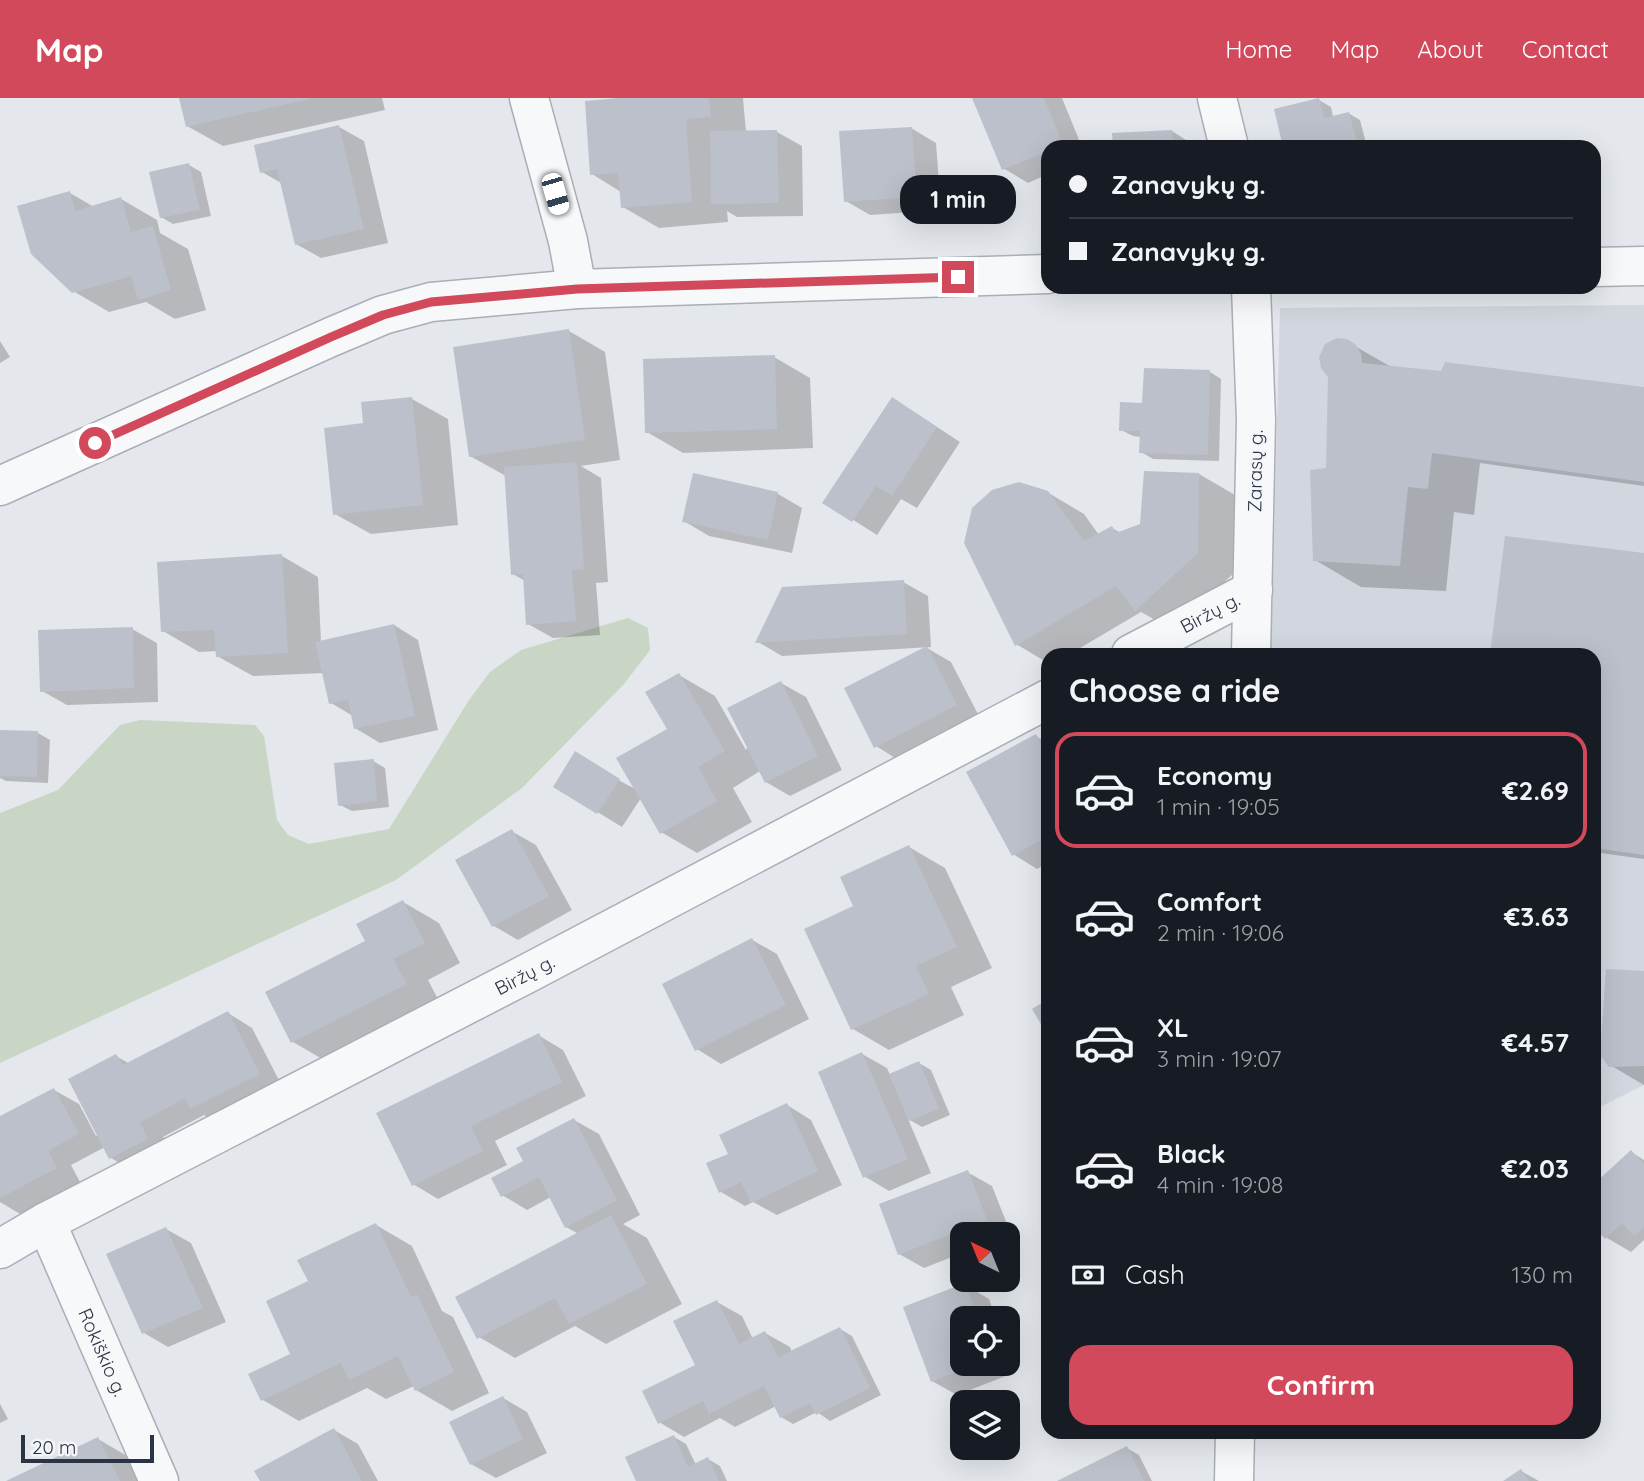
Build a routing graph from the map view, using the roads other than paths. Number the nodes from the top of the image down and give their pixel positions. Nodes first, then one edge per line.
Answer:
1 (529, 98) edge
2 (1216, 98) edge
3 (1227, 140) edge
4 (1644, 266) edge
5 (1601, 267) edge
6 (1041, 274) edge
7 (577, 289) junction
8 (1251, 294) edge
9 (0, 486) edge
10 (1253, 590) junction
11 (1142, 648) edge
12 (1251, 648) edge
13 (1041, 702) edge
14 (46, 1223) junction
15 (0, 1249) edge
16 (1235, 1439) edge
17 (159, 1481) edge
18 (1234, 1481) edge

1 - 7 street
2 - 3 street
4 - 5 street
6 - 7 street
7 - 9 street
8 - 10 street, Zarasų g.
10 - 11 street, Biržų g.
10 - 12 street, Zarasų g.
13 - 14 street, Biržų g.
14 - 15 street, Biržų g.
14 - 17 street, Rokiškio g.
16 - 18 street

